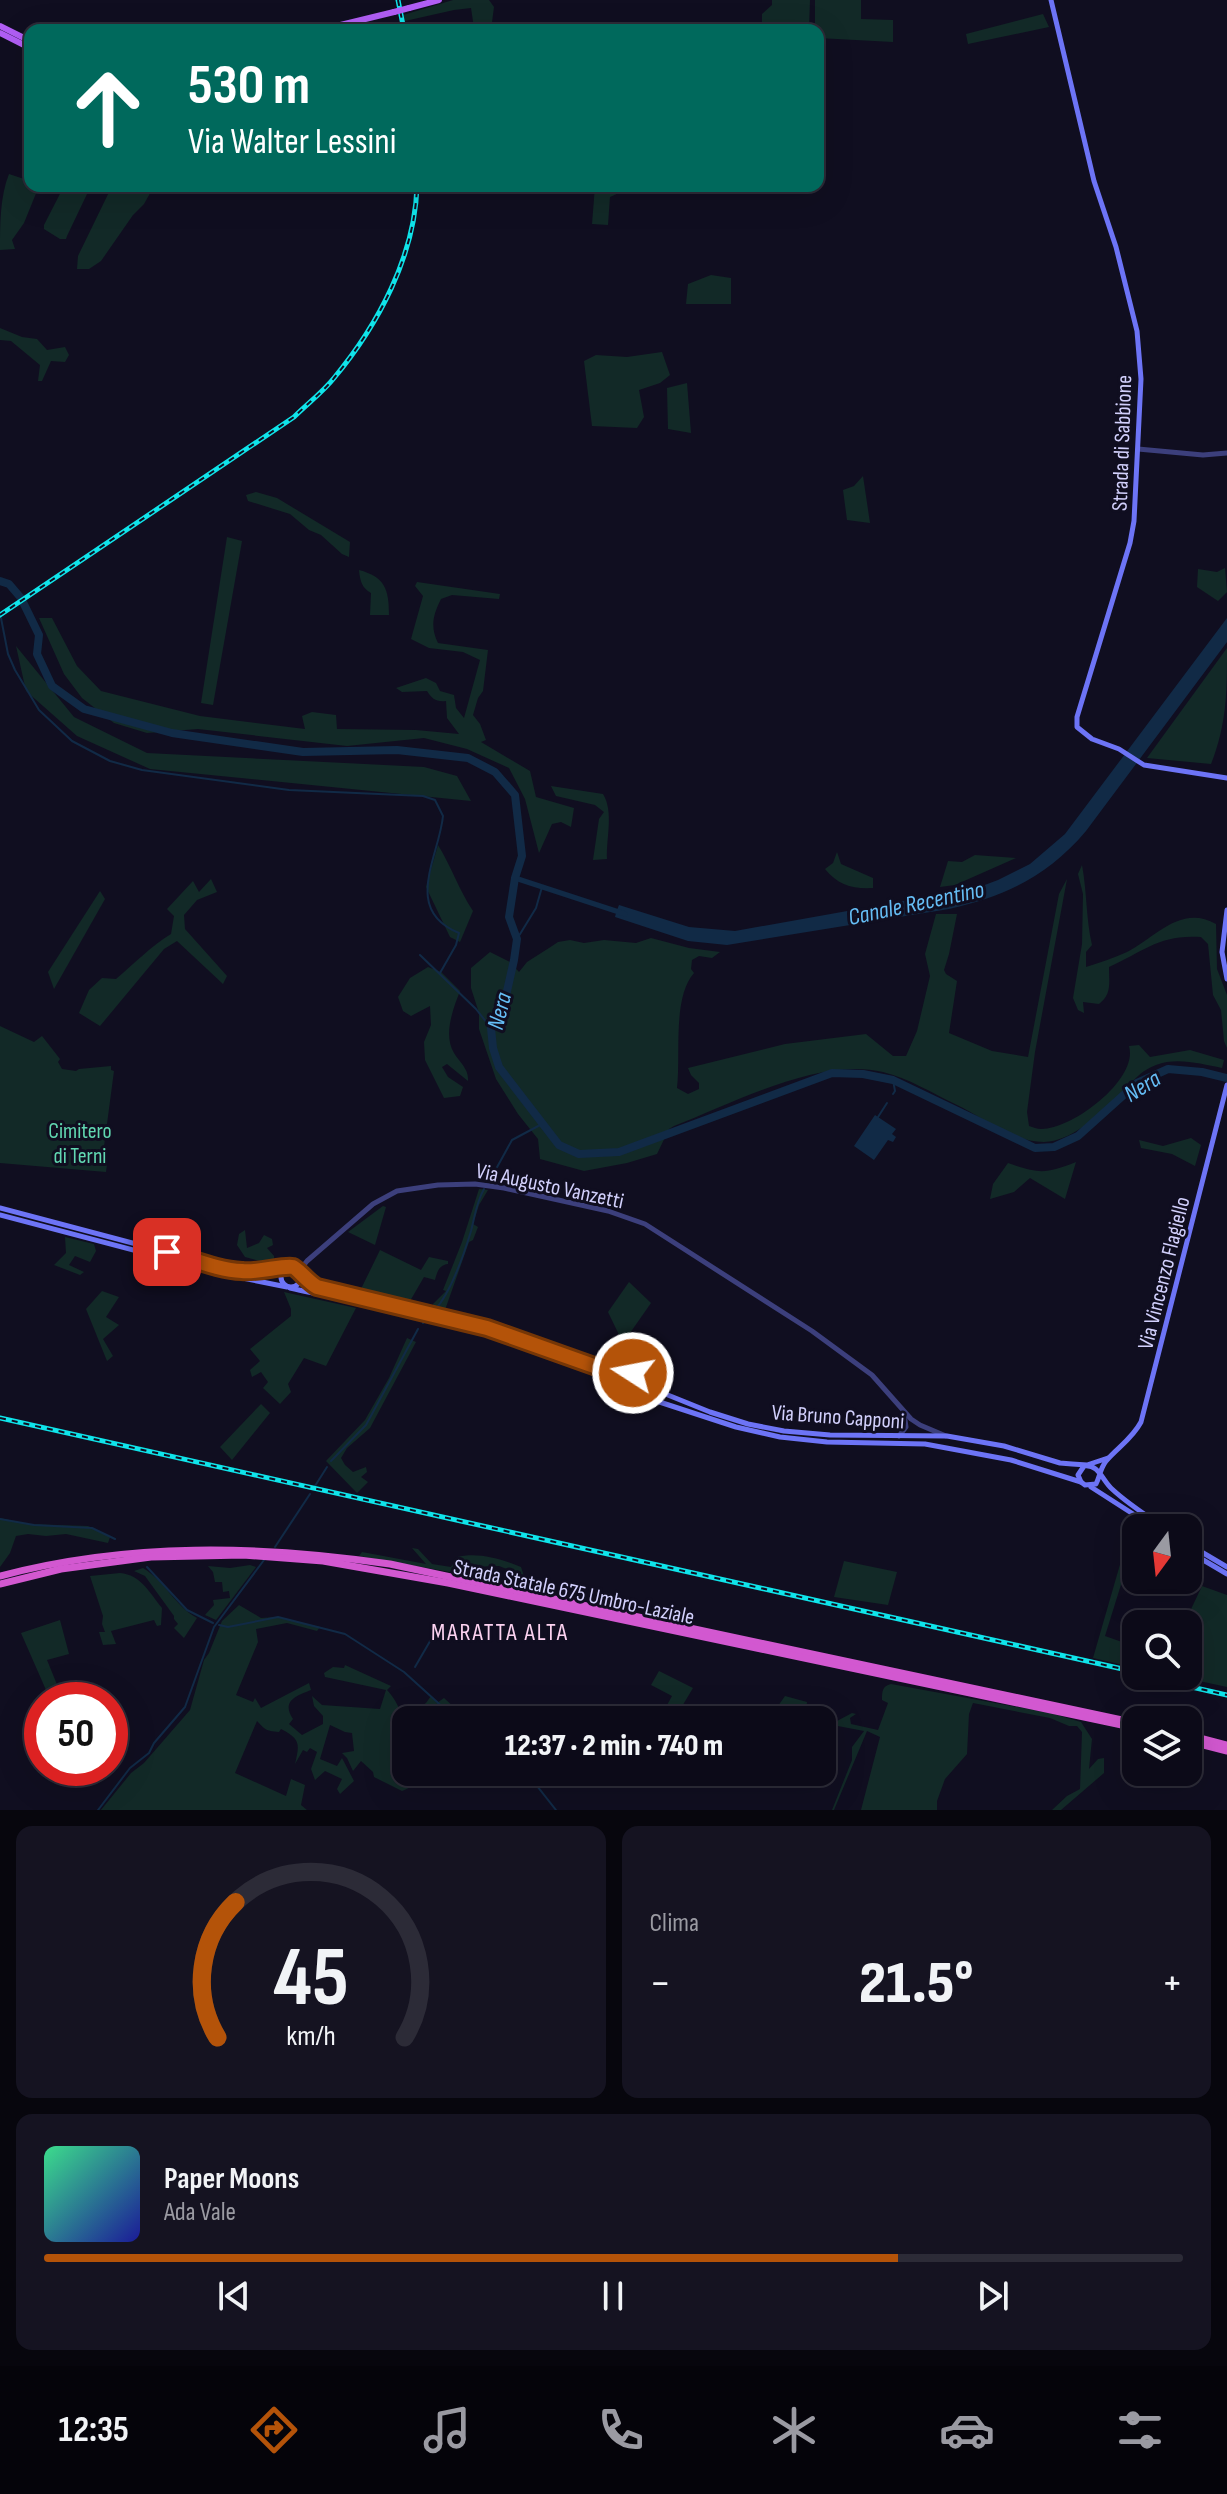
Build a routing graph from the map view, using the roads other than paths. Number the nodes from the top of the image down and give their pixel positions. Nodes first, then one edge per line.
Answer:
1 (439, 0) edge
2 (1051, 0) edge
3 (345, 24) edge
4 (0, 26) edge
5 (0, 33) edge
6 (24, 38) edge
7 (24, 45) edge
8 (1138, 449) junction
9 (1227, 453) edge
10 (1226, 779) edge
11 (1227, 910) edge
12 (1227, 979) edge
13 (1227, 1085) edge
14 (0, 1208) edge
15 (0, 1215) edge
16 (286, 1268) junction
17 (300, 1273) junction
18 (289, 1287) junction
19 (622, 1375) junction
20 (640, 1382) junction
21 (618, 1385) junction
22 (635, 1394) junction
23 (904, 1412) junction
24 (898, 1436) junction
25 (947, 1436) junction
26 (943, 1447) junction
27 (1109, 1457) junction
28 (1087, 1465) junction
29 (1099, 1472) junction
30 (1081, 1482) junction
31 (1090, 1486) junction
32 (1133, 1514) edge
33 (1146, 1514) edge
34 (1202, 1552) edge
35 (1202, 1559) edge
36 (1227, 1567) edge
37 (1227, 1574) edge
38 (0, 1576) edge
39 (0, 1584) edge
40 (1122, 1723) edge
41 (1122, 1723) edge
42 (1202, 1742) edge
43 (1227, 1748) edge

1 - 3 main road, bridge
2 - 8 main road, Strada di Sabbione
4 - 6 main road
5 - 7 main road
8 - 9 street
8 - 10 main road, Strada di Sabbione
11 - 12 main road
13 - 27 main road, Via Vincenzo Flagiello
14 - 16 main road
15 - 18 main road, Via Bruno Capponi
16 - 17 main road
16 - 18 main road
17 - 18 main road
17 - 19 main road, Via Bruno Capponi
17 - 23 street, Via Augusto Vanzetti
18 - 21 main road, Via Bruno Capponi
19 - 20 main road, Via Bruno Capponi
19 - 21 main road
20 - 22 main road
20 - 24 main road, Via Bruno Capponi
21 - 22 main road, Via Bruno Capponi
22 - 26 main road, Via Bruno Capponi
23 - 24 street
23 - 25 street, Via Augusto Vanzetti
24 - 25 main road, Via Bruno Capponi
25 - 26 main road
25 - 28 main road, Via Bruno Capponi
26 - 30 main road, Via Bruno Capponi
27 - 28 main road, Via Vincenzo Flagiello
27 - 29 main road, Via Vincenzo Flagiello
28 - 29 main road
28 - 30 main road
29 - 31 main road
29 - 33 main road
30 - 31 main road
31 - 32 main road
34 - 36 main road
35 - 37 main road
38 - 40 highway, Strada Statale 675 Umbro-Laziale
39 - 41 highway, Strada Statale 675 Umbro-Laziale
42 - 43 highway

